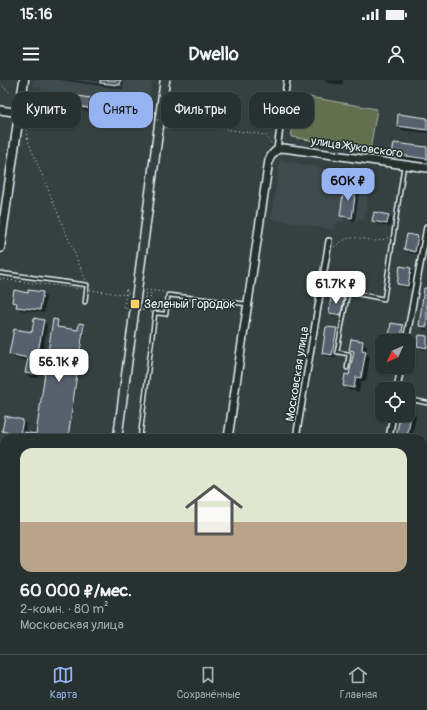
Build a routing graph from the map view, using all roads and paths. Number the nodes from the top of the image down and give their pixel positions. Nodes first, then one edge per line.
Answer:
1 (24, 80) edge
2 (287, 80) edge
3 (0, 83) edge
4 (24, 92) edge
5 (12, 95) edge
6 (81, 108) edge
7 (0, 110) edge
8 (12, 111) edge
9 (20, 128) edge
10 (26, 128) edge
11 (280, 149) junction
12 (404, 165) junction
13 (427, 168) edge
14 (427, 227) edge
15 (394, 234) junction
16 (329, 241) dead end
17 (0, 248) edge
18 (327, 252) junction
19 (0, 273) edge
20 (0, 279) edge
21 (87, 285) junction
22 (87, 290) junction
23 (152, 291) junction
24 (165, 292) dead end
25 (85, 302) dead end
26 (247, 304) junction
27 (150, 308) junction
28 (167, 309) junction
29 (155, 313) junction
30 (407, 334) edge
31 (347, 368) dead end
32 (415, 400) edge
33 (427, 403) edge
34 (392, 422) edge
35 (140, 434) edge
36 (229, 434) edge
37 (297, 434) edge
38 (390, 434) edge

1 - 4 main road
2 - 11 street
3 - 5 path
6 - 11 path
7 - 8 street
9 - 17 main road
10 - 21 path
11 - 12 street, улица Жуковского
11 - 26 street
12 - 13 street, улица Жуковского
12 - 15 lane
14 - 30 street
15 - 18 path
15 - 31 lane
16 - 18 street, Московская улица
18 - 37 street, Московская улица
19 - 21 lane
20 - 22 path
21 - 22 lane
22 - 23 path, bridge
22 - 25 lane
23 - 24 path
23 - 27 path
26 - 28 lane
26 - 36 street
27 - 28 path
27 - 29 path
28 - 29 lane
29 - 35 lane
32 - 33 lane
34 - 38 street

